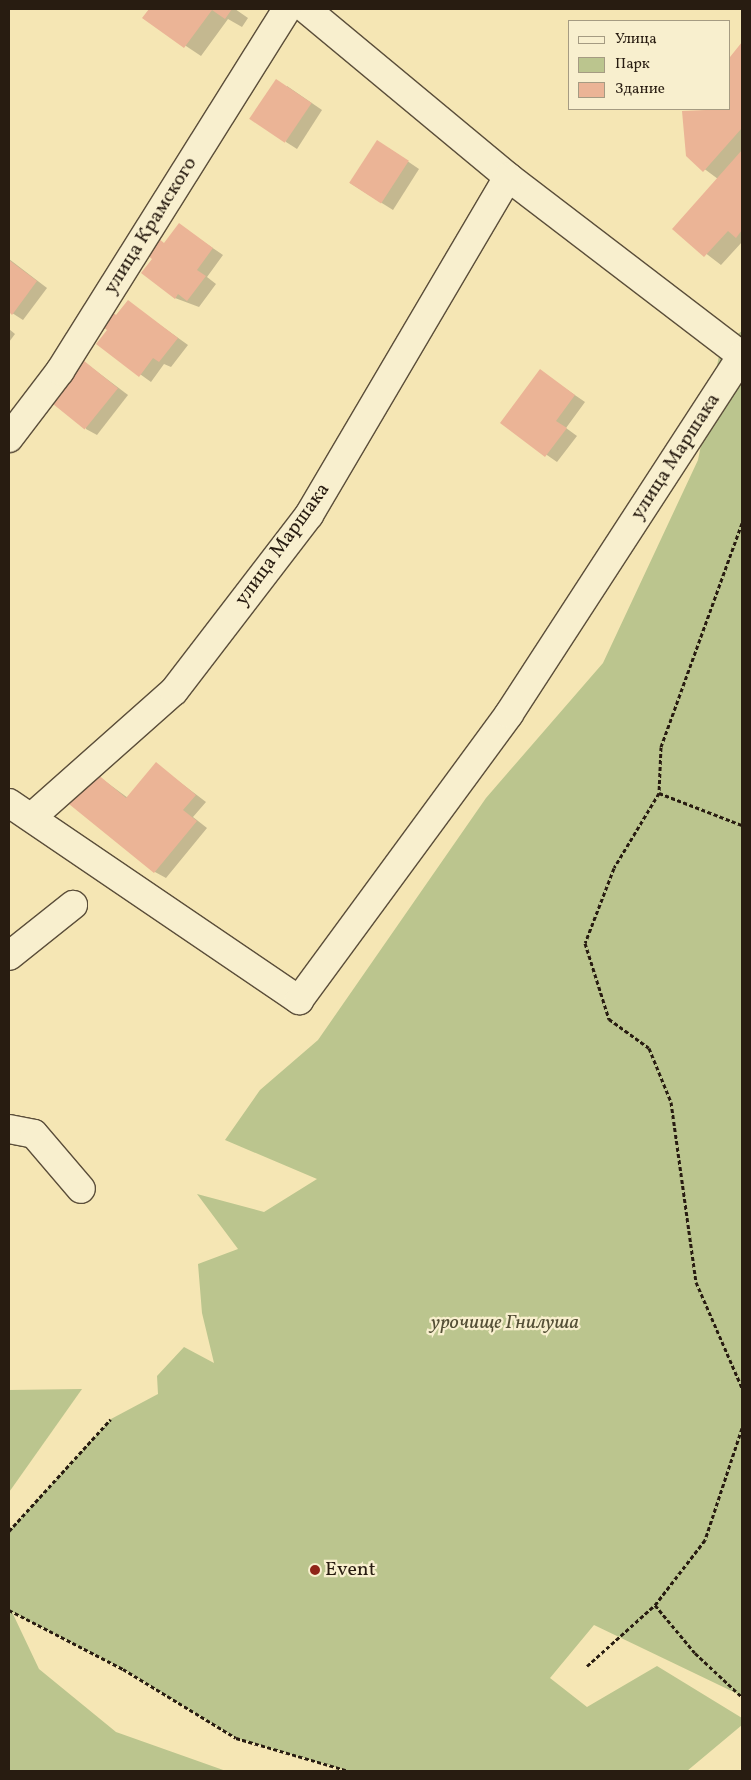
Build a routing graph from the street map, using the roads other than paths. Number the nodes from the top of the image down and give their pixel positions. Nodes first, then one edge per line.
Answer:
1 (287, 9) edge
2 (306, 9) edge
3 (508, 178) junction
4 (742, 356) edge
5 (9, 438) edge
6 (9, 803) edge
7 (33, 816) junction
8 (73, 905) dead end
9 (9, 956) edge
10 (9, 1129) edge
11 (81, 1189) dead end

1 - 5 lane, улица Крамского
2 - 3 lane
3 - 4 lane
3 - 7 lane, улица Маршака
4 - 7 lane, улица Маршака
6 - 7 lane
8 - 9 lane
10 - 11 lane

